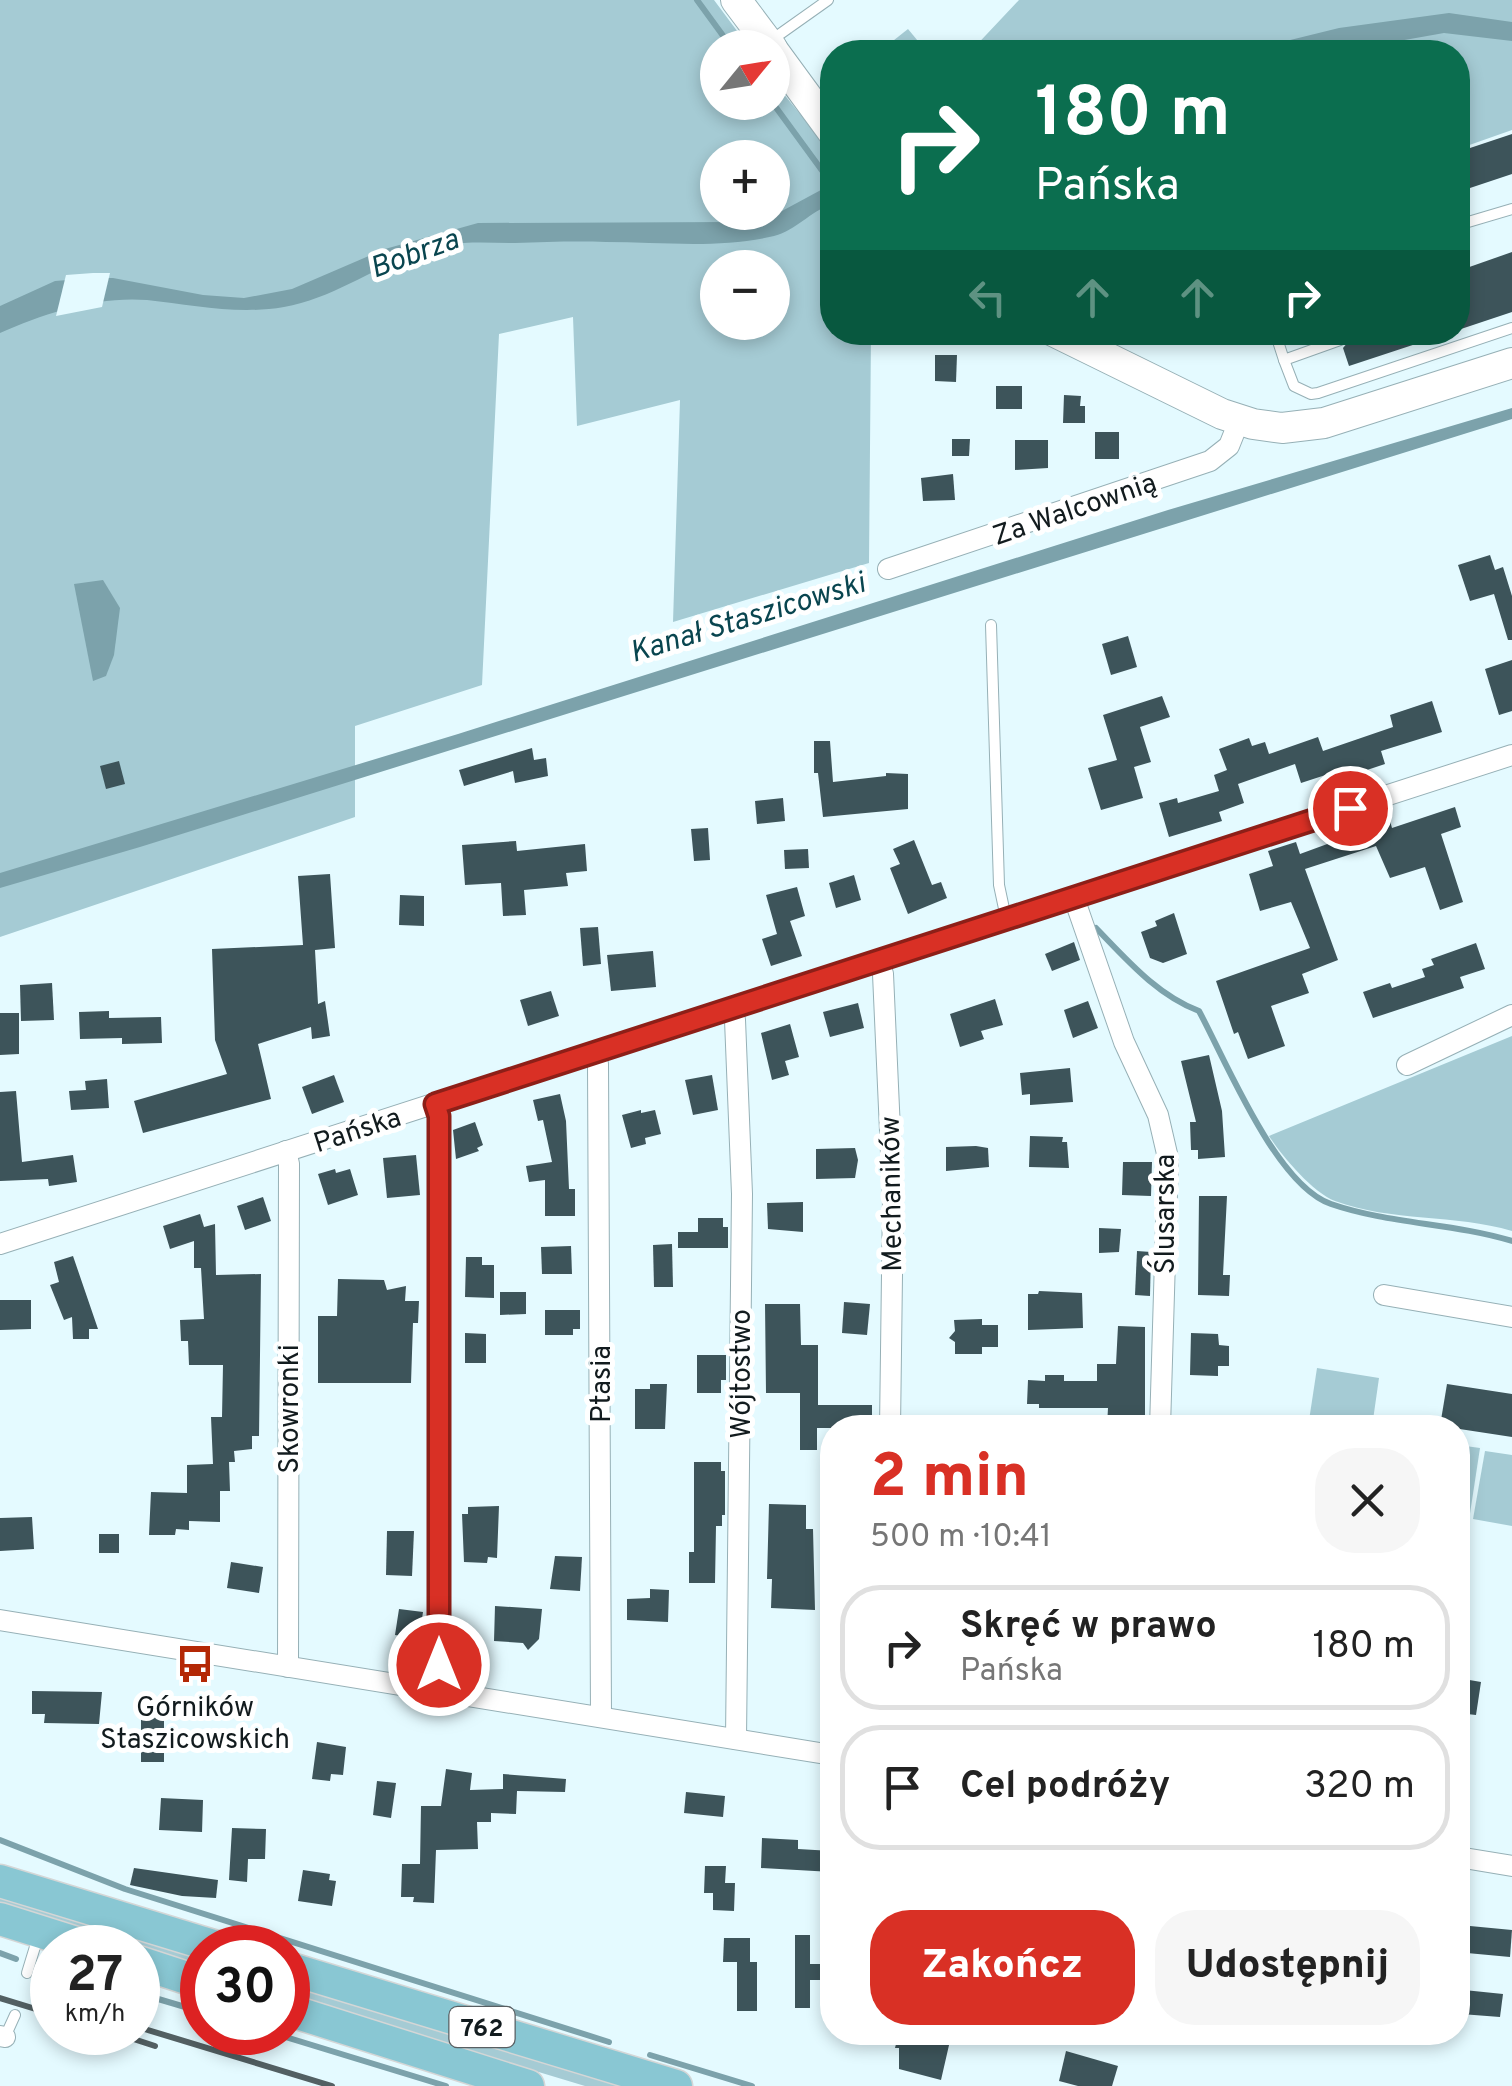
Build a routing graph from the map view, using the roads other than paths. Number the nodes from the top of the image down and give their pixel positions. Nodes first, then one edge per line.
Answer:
1 (736, 0) edge
2 (828, 0) edge
3 (759, 30) edge
4 (790, 31) edge
5 (790, 72) edge
6 (820, 114) edge
7 (1512, 208) edge
8 (1470, 222) edge
9 (1512, 328) edge
10 (1470, 342) edge
11 (1082, 345) edge
12 (1279, 345) edge
13 (1326, 345) edge
14 (1461, 345) edge
15 (1284, 360) junction
16 (1512, 362) edge
17 (1238, 421) junction
18 (888, 569) dead end
19 (990, 624) dead end
20 (1512, 755) edge
21 (1074, 898) junction
22 (1006, 920) junction
23 (879, 962) junction
24 (731, 1009) junction
25 (1512, 1015) edge
26 (594, 1052) junction
27 (1407, 1065) dead end
28 (435, 1104) junction
29 (286, 1152) junction
30 (0, 1244) edge
31 (1384, 1295) dead end
32 (1512, 1317) edge
33 (890, 1415) edge
34 (1160, 1415) edge
35 (0, 1620) edge
36 (288, 1667) junction
37 (439, 1691) junction
38 (601, 1717) junction
39 (736, 1740) junction
40 (820, 1753) edge
41 (1470, 1859) edge
42 (1512, 1866) edge
43 (0, 1881) edge
44 (0, 1919) edge
45 (30, 1928) edge
46 (180, 1936) edge
47 (30, 1966) edge
48 (28, 1974) dead end
49 (310, 1975) edge
50 (15, 2016) dead end
51 (310, 2017) edge
52 (2, 2037) edge
53 (528, 2086) edge
54 (676, 2086) edge

1 - 3 main road
2 - 4 lane
5 - 6 main road
7 - 8 lane
9 - 10 lane
11 - 17 main road
12 - 15 lane
13 - 15 lane
14 - 15 lane
16 - 17 main road
17 - 18 street, Za Walcownią
19 - 22 lane
20 - 21 street, Pańska
21 - 22 street, Pańska
21 - 34 street, Ślusarska
22 - 23 street, Pańska
23 - 24 street, Pańska
23 - 33 street, Mechaników
24 - 26 street, Pańska
24 - 39 street, Wójtostwo
25 - 27 street
26 - 28 street, Pańska
26 - 38 street, Ptasia
28 - 29 street, Pańska
28 - 37 street
29 - 30 street, Pańska
29 - 36 street, Skowronki
31 - 32 street
35 - 36 street
36 - 37 street
37 - 38 street
38 - 39 street
39 - 40 street
41 - 42 street
43 - 46 main road
44 - 45 main road
47 - 48 lane
49 - 54 main road, 762
50 - 52 lane
51 - 53 main road, 762

